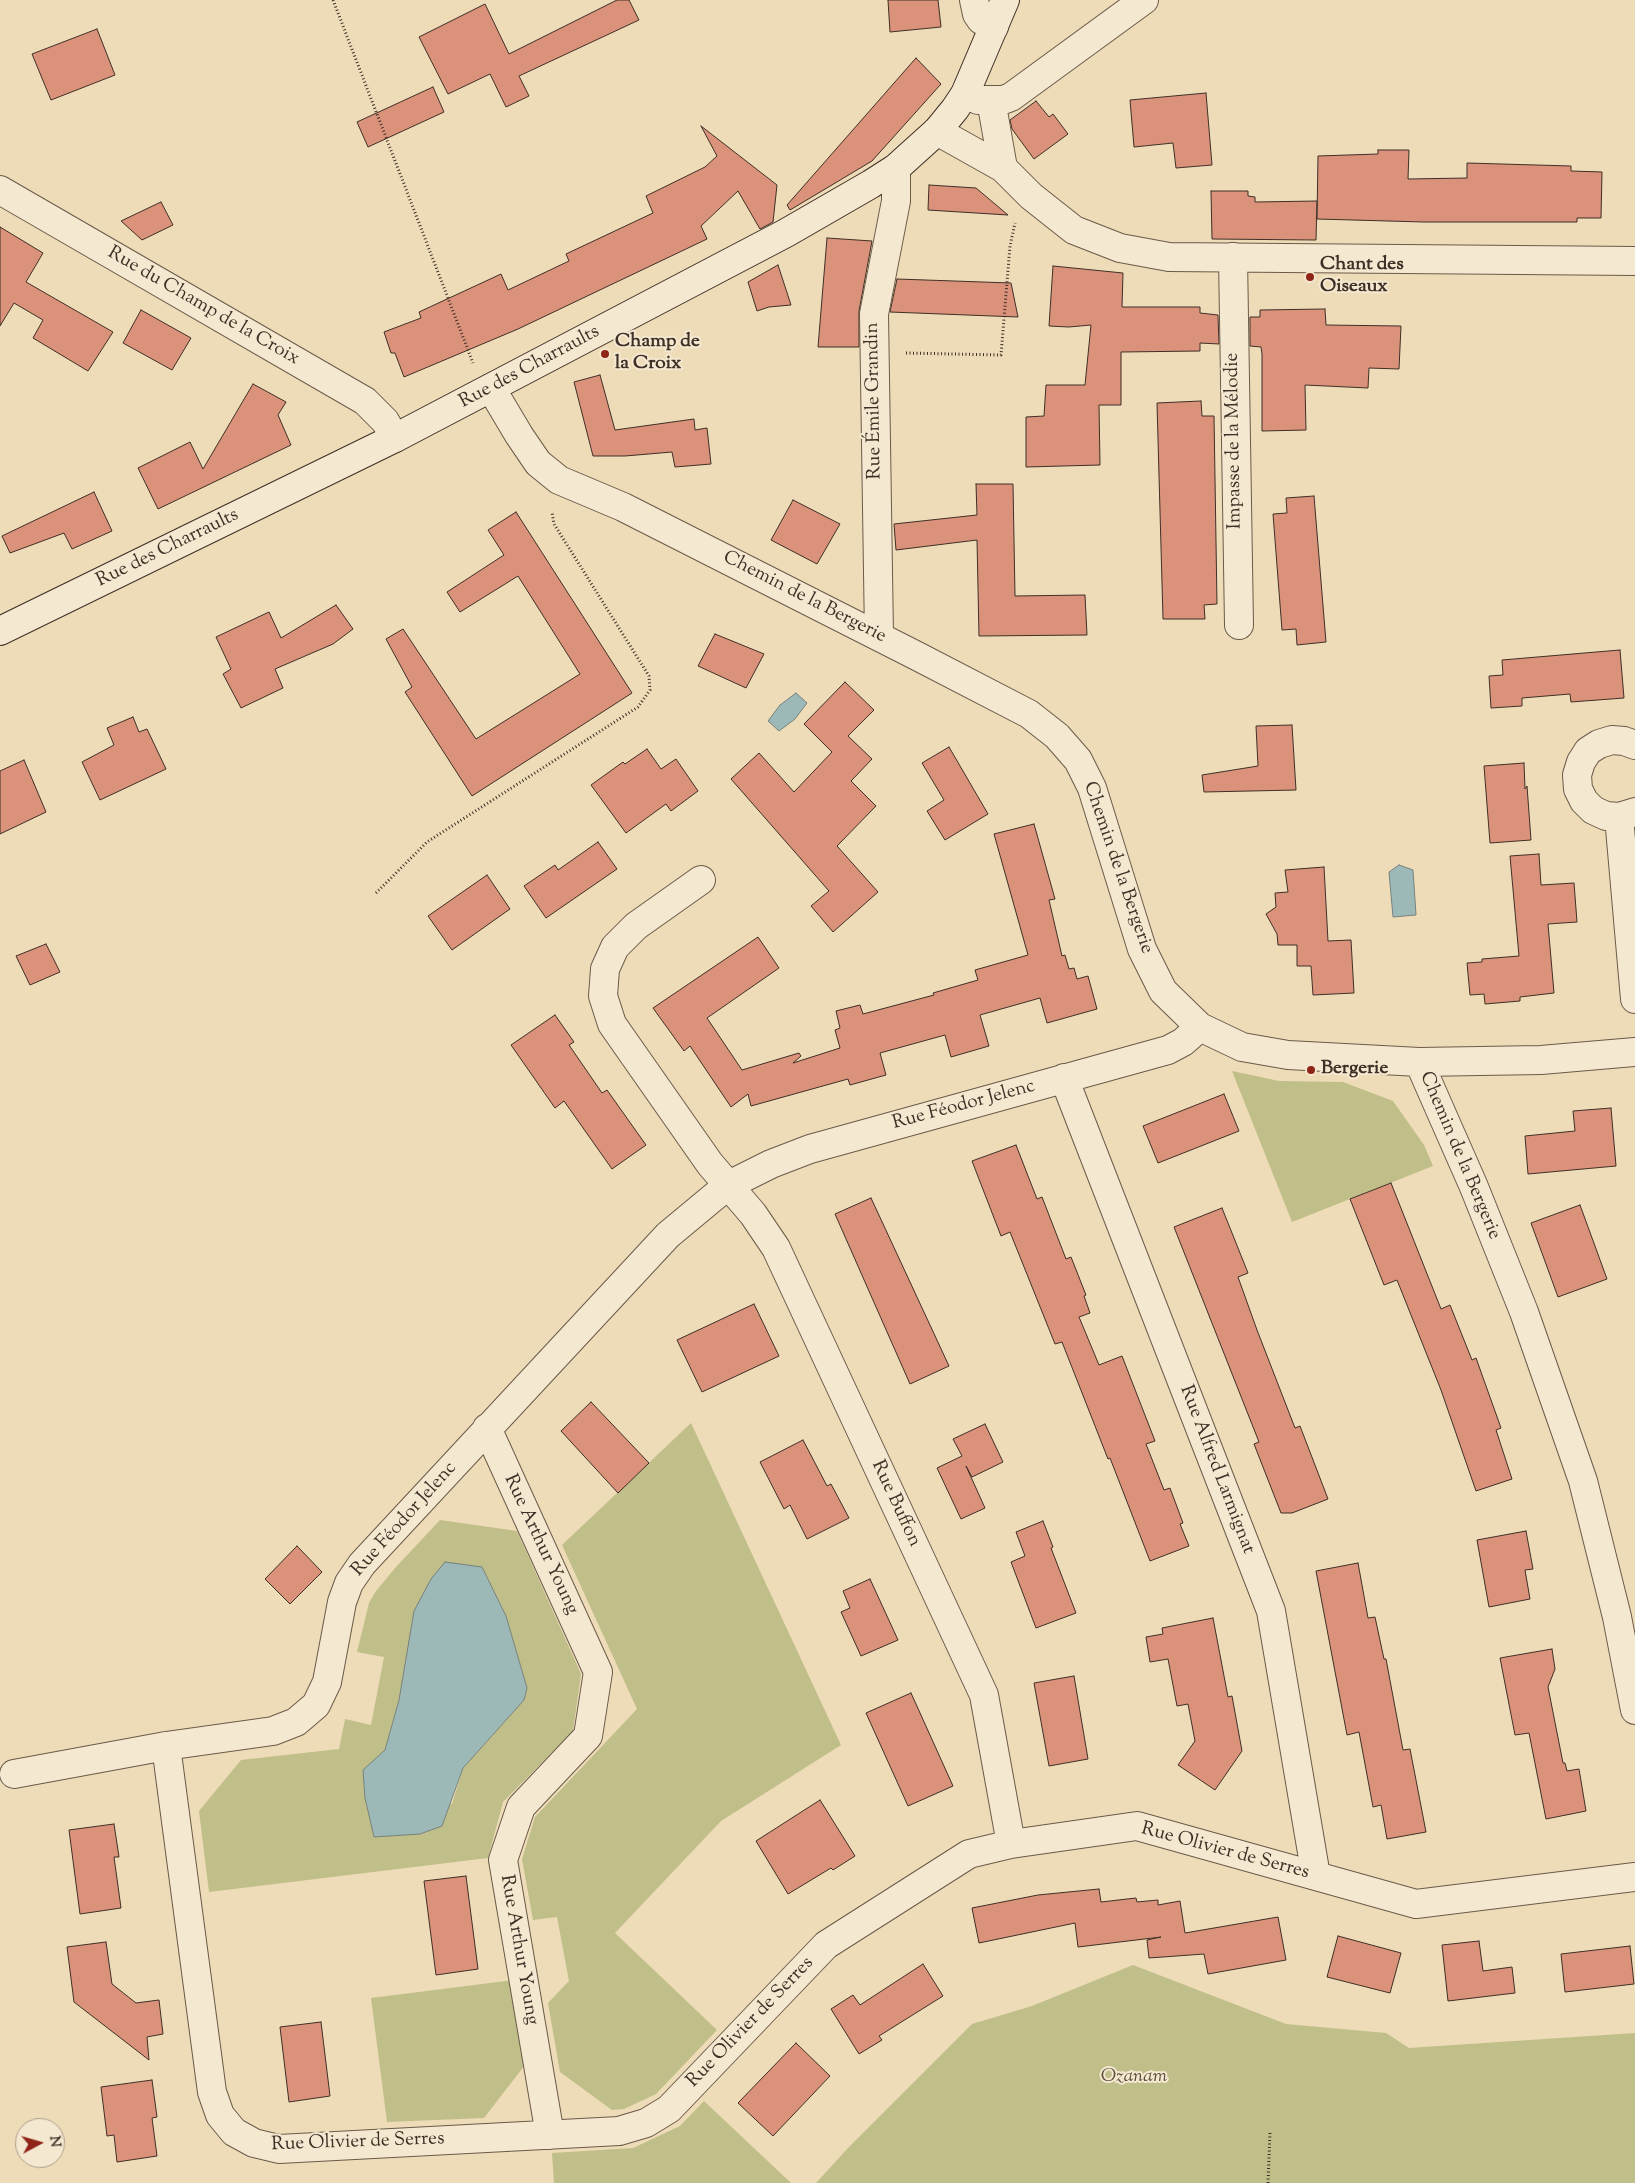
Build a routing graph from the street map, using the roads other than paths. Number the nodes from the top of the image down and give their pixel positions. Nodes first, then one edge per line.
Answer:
1 (974, 0) edge
2 (1005, 0) edge
3 (1144, 0) edge
4 (994, 27) junction
5 (978, 97) junction
6 (937, 131) junction
7 (896, 168) junction
8 (1003, 168) junction
9 (0, 190) edge
10 (1233, 257) junction
11 (1635, 261) edge
12 (487, 389) junction
13 (395, 438) junction
14 (1238, 625) dead end
15 (0, 631) edge
16 (879, 636) junction
17 (1635, 744) edge
18 (1627, 814) edge
19 (700, 880) dead end
20 (1635, 1000) edge
21 (1200, 1027) junction
22 (1635, 1052) edge
23 (1419, 1062) junction
24 (1064, 1078) junction
25 (727, 1186) junction
26 (487, 1428) junction
27 (1635, 1710) edge
28 (166, 1746) junction
29 (14, 1774) dead end
30 (1011, 1844) junction
31 (1316, 1876) junction
32 (1635, 1877) edge
33 (550, 2135) junction

1 - 4 street
2 - 4 street, Rue des Charraults
3 - 5 street
4 - 5 street, Rue des Charraults
5 - 6 street, Rue des Charraults
5 - 8 street
6 - 7 street, Rue des Charraults
6 - 8 street
7 - 12 street, Rue des Charraults
7 - 16 street, Rue Émile Grandin
8 - 10 street
9 - 13 street, Rue du Champ de la Croix
10 - 11 street
10 - 14 street, Impasse de la Mélodie
12 - 13 street, Rue des Charraults
12 - 16 street, Chemin de la Bergerie
13 - 15 street, Rue des Charraults
16 - 21 street, Chemin de la Bergerie
17 - 18 street
18 - 20 street
19 - 25 street
21 - 23 street, Chemin de la Bergerie
21 - 24 street, Rue Féodor Jelenc
22 - 23 street
23 - 27 street, Chemin de la Bergerie
24 - 25 street, Rue Féodor Jelenc
24 - 31 street, Rue Alfred Larmignat
25 - 26 street, Rue Féodor Jelenc
25 - 30 street, Rue Buffon
26 - 28 street, Rue Féodor Jelenc
26 - 33 street, Rue Arthur Young
28 - 29 street, Rue Féodor Jelenc
28 - 33 street, Rue Olivier de Serres
30 - 31 street, Rue Olivier de Serres
30 - 33 street, Rue Olivier de Serres
31 - 32 street, Rue Olivier de Serres

